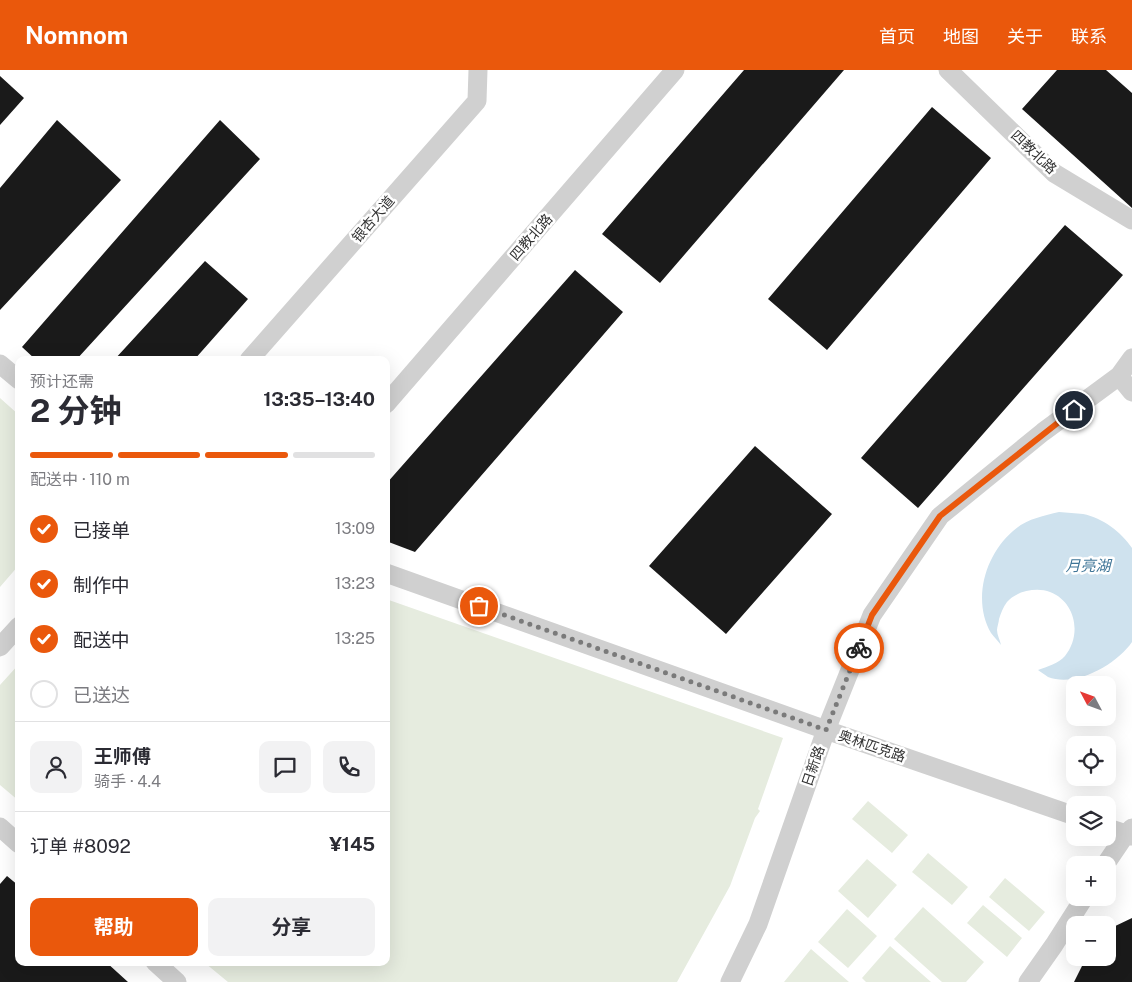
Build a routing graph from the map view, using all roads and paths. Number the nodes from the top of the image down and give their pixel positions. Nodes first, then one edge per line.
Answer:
1 (478, 70) edge
2 (675, 70) edge
3 (948, 70) edge
4 (1132, 220) edge
5 (253, 356) edge
6 (1132, 358) edge
7 (0, 364) edge
8 (1119, 376) junction
9 (15, 377) edge
10 (1132, 392) edge
11 (390, 399) edge
12 (390, 574) edge
13 (15, 630) edge
14 (0, 647) edge
15 (826, 730) junction
16 (1066, 813) edge
17 (0, 827) edge
18 (1116, 830) edge
19 (1130, 833) edge
20 (15, 840) edge
21 (1112, 856) edge
22 (1079, 906) edge
23 (159, 966) edge
24 (177, 982) edge
25 (730, 982) edge
26 (1028, 982) edge

1 - 5 street, 银杏大道
2 - 11 street, 四教北路
3 - 4 street, 四教北路
6 - 8 street, 日新路
7 - 9 street
8 - 10 street
8 - 15 street, 日新路
12 - 15 street, 奥林匹克路
13 - 14 street
15 - 16 street, 奥林匹克路
15 - 25 street, 日新路
17 - 20 street
18 - 19 street
19 - 21 street
22 - 26 street
23 - 24 street

